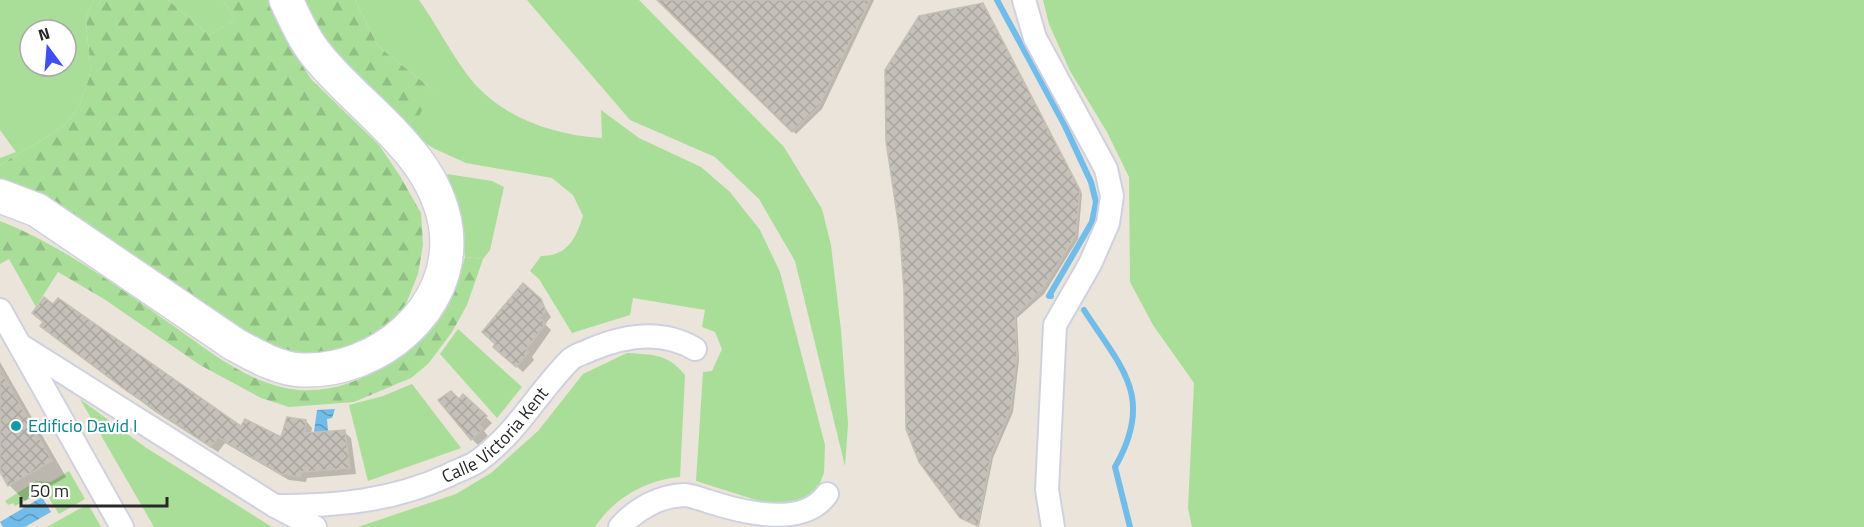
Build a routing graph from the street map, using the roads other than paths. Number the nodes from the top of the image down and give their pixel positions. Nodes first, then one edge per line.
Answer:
1 (286, 0) edge
2 (1024, 0) edge
3 (0, 196) edge
4 (2, 317) edge
5 (20, 345) junction
6 (695, 350) dead end
7 (827, 494) dead end
8 (275, 506) junction
9 (122, 527) edge
10 (315, 527) edge
11 (620, 527) edge
12 (1053, 527) edge

1 - 3 street
2 - 12 street
4 - 5 street
5 - 8 street
5 - 9 street
6 - 8 street, Calle Victoria Kent
7 - 11 street
8 - 10 street

